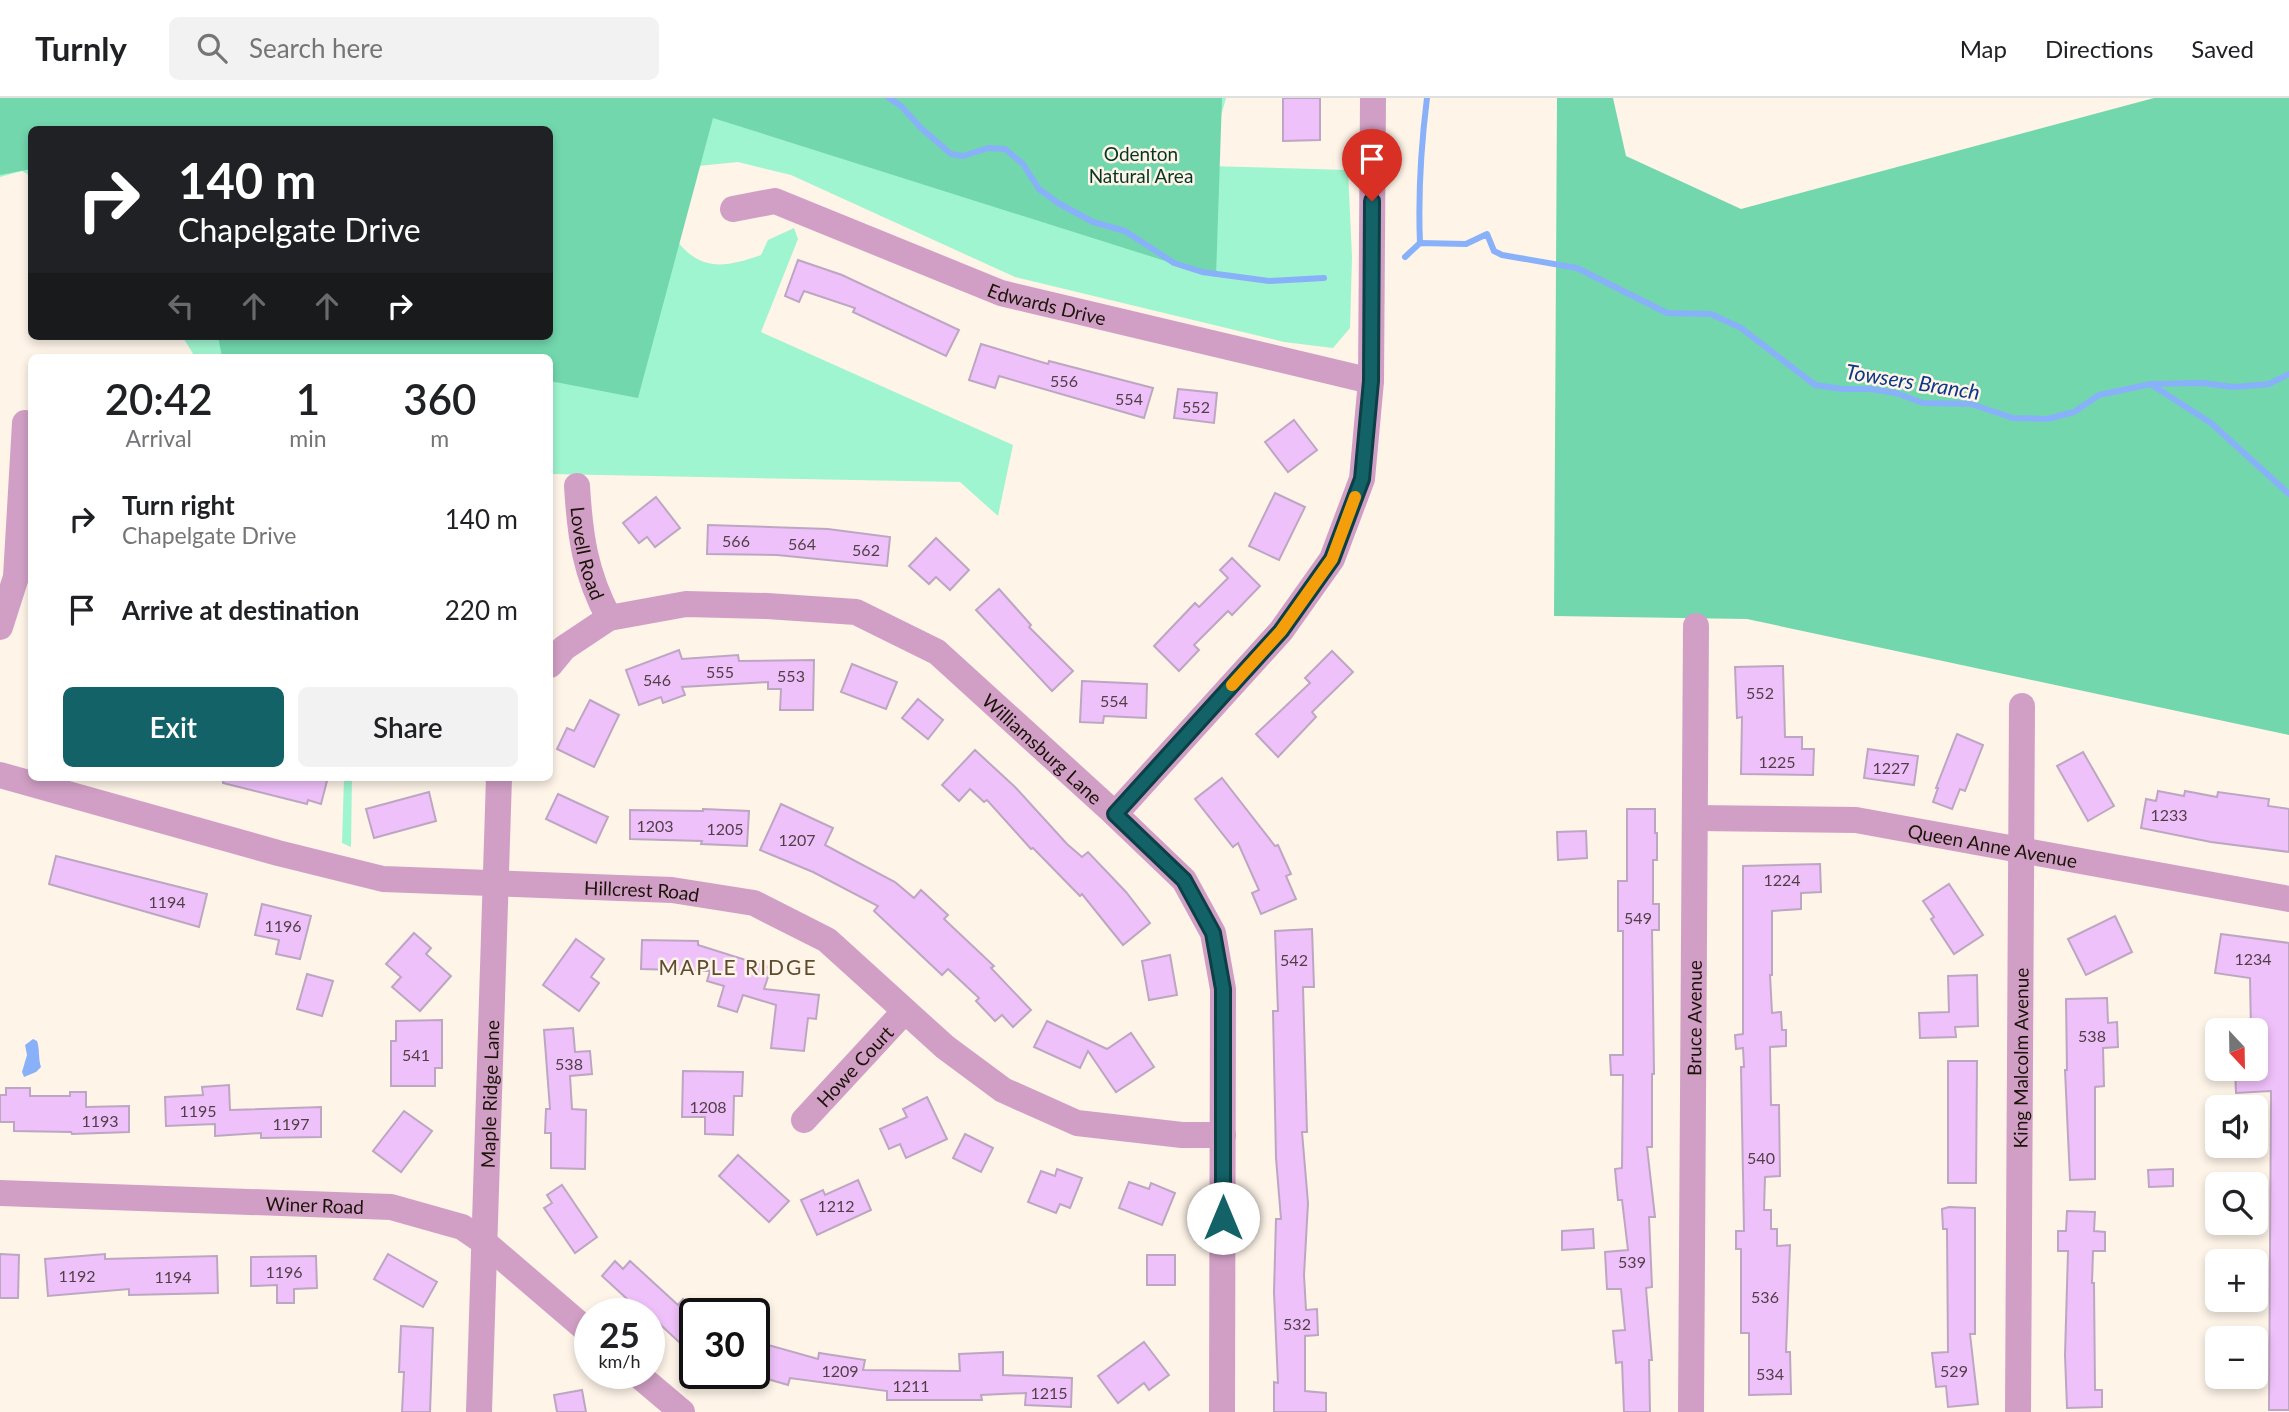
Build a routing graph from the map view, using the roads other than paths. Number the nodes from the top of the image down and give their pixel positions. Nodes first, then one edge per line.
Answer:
1 (1373, 98) edge
2 (733, 209) dead end
3 (1371, 381) junction
4 (25, 424) dead end
5 (578, 486) dead end
6 (609, 618) junction
7 (1696, 626) dead end
8 (0, 627) edge
9 (553, 662) edge
10 (2022, 706) dead end
11 (0, 775) edge
12 (499, 781) edge
13 (1115, 814) junction
14 (1696, 818) junction
15 (2020, 851) junction
16 (495, 885) junction
17 (2289, 899) edge
18 (905, 1012) junction
19 (804, 1121) dead end
20 (1223, 1135) junction
21 (0, 1193) edge
22 (484, 1242) junction
23 (574, 1319) edge
24 (655, 1389) edge
25 (479, 1412) edge
26 (682, 1412) edge
27 (1222, 1412) edge
28 (1691, 1412) edge
29 (2018, 1412) edge

1 - 3 street
2 - 3 street, Edwards Drive
3 - 13 street
4 - 8 street
5 - 6 street, Lovell Road
6 - 9 street
6 - 13 street, Williamsburg Lane
7 - 14 street, Bruce Avenue
10 - 15 street, King Malcolm Avenue
11 - 16 street, Hillcrest Road
12 - 16 street, Maple Ridge Lane
13 - 20 street, Williamsburg Lane
14 - 15 street, Queen Anne Avenue
14 - 28 street, Bruce Avenue
15 - 17 street, Queen Anne Avenue
15 - 29 street, King Malcolm Avenue
16 - 18 street, Hillcrest Road
16 - 22 street, Maple Ridge Lane
18 - 19 street, Howe Court
18 - 20 street, Hillcrest Road
20 - 27 street, Williamsburg Lane
21 - 22 street, Winer Road
22 - 23 street, Winer Road
22 - 25 street, Maple Ridge Lane
24 - 26 street

